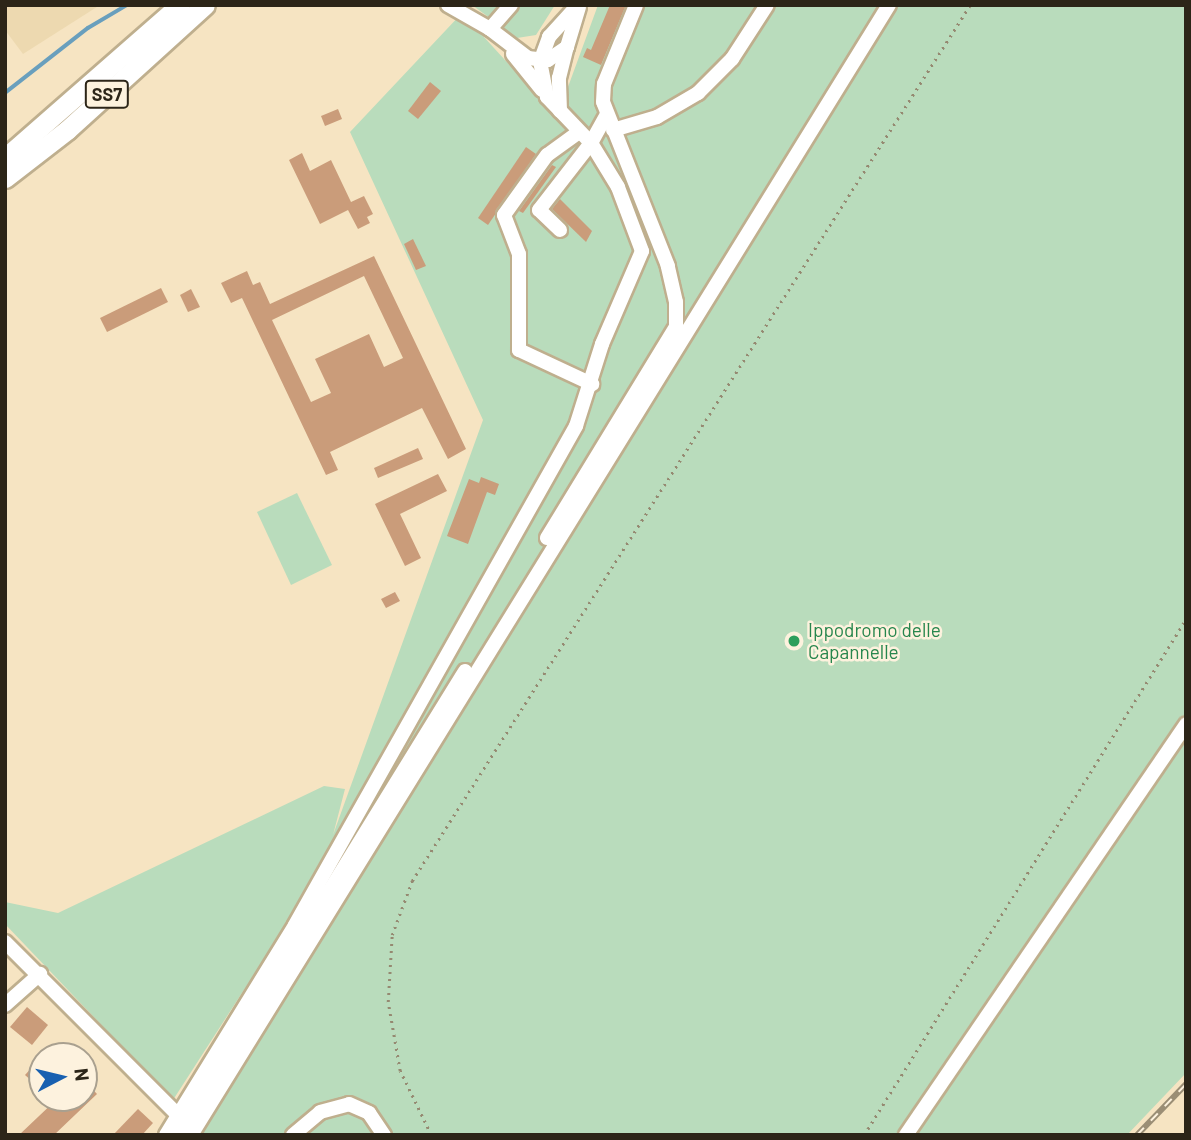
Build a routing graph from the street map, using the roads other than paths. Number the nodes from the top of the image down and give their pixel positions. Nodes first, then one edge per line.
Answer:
1 (180, 5) edge
2 (205, 5) edge
3 (448, 5) edge
4 (512, 5) edge
5 (579, 5) edge
6 (636, 5) edge
7 (767, 5) edge
8 (889, 5) edge
9 (490, 29) junction
10 (549, 37) junction
11 (506, 45) junction
12 (567, 47) junction
13 (540, 62) junction
14 (547, 97) junction
15 (560, 111) junction
16 (610, 123) junction
17 (579, 132) junction
18 (591, 143) junction
19 (5, 158) edge
20 (5, 178) edge
21 (560, 230) dead end
22 (592, 384) junction
23 (1186, 724) edge
24 (5, 942) edge
25 (40, 974) junction
26 (5, 1005) edge
27 (179, 1116) junction
28 (166, 1135) edge
29 (179, 1135) edge
30 (191, 1135) edge
31 (293, 1135) edge
32 (384, 1135) edge
33 (906, 1135) edge

1 - 19 main road, SS7
2 - 20 main road, SS7
3 - 9 lane
4 - 9 lane
5 - 10 lane
5 - 12 lane
6 - 16 lane
7 - 16 lane
8 - 30 lane
9 - 11 lane
10 - 11 lane
10 - 13 lane
11 - 13 lane
11 - 14 lane
12 - 13 lane
12 - 15 lane
13 - 14 lane
14 - 15 lane
15 - 17 lane
16 - 18 lane
16 - 29 lane
17 - 18 lane
17 - 22 lane
18 - 21 lane
18 - 22 lane
22 - 27 lane
23 - 33 lane
24 - 25 lane
25 - 26 lane
25 - 27 lane
27 - 28 lane
31 - 32 lane

